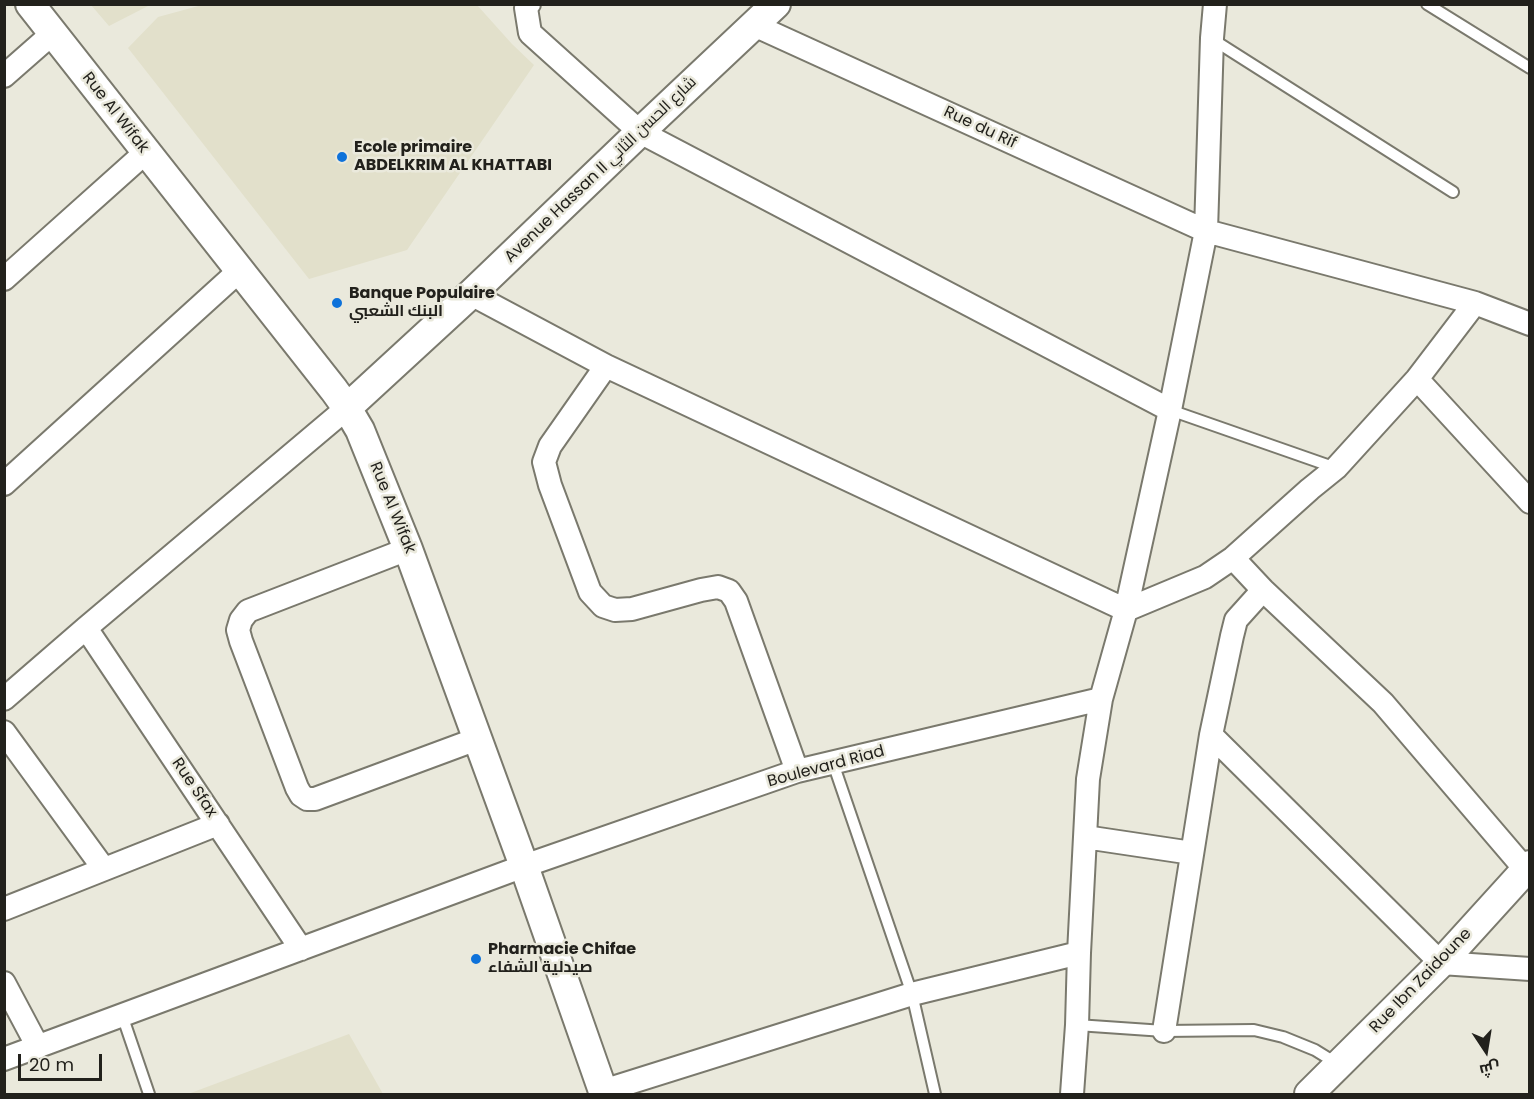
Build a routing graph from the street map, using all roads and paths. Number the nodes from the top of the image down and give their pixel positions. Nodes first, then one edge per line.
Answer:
1 (30, 4) edge
2 (529, 4) edge
3 (776, 4) edge
4 (1427, 4) edge
5 (1213, 6) edge
6 (754, 25) junction
7 (53, 33) junction
8 (1212, 39) junction
9 (1530, 68) edge
10 (4, 76) edge
11 (640, 132) junction
12 (146, 152) junction
13 (1453, 192) dead end
14 (1206, 231) junction
15 (239, 271) junction
16 (4, 279) edge
17 (471, 294) junction
18 (1475, 303) junction
19 (1530, 324) edge
20 (606, 366) junction
21 (1417, 379) junction
22 (347, 408) junction
23 (1170, 410) junction
24 (1336, 468) junction
25 (4, 484) edge
26 (1530, 502) edge
27 (408, 549) junction
28 (1233, 558) junction
29 (1263, 590) junction
30 (1126, 610) junction
31 (86, 628) junction
32 (4, 699) edge
33 (1101, 699) junction
34 (4, 732) edge
35 (1211, 735) junction
36 (477, 739) junction
37 (833, 763) junction
38 (797, 771) junction
39 (218, 824) junction
40 (1085, 837) junction
41 (1192, 854) junction
42 (524, 866) junction
43 (1527, 867) edge
44 (104, 869) junction
45 (4, 909) edge
46 (301, 949) junction
47 (1079, 953) junction
48 (1441, 963) junction
49 (1530, 969) edge
50 (4, 983) edge
51 (912, 994) junction
52 (122, 1015) junction
53 (1077, 1025) junction
54 (1164, 1031) junction
55 (38, 1047) junction
56 (4, 1059) edge
57 (1339, 1065) junction
58 (603, 1093) edge
59 (149, 1095) edge
60 (935, 1095) edge
61 (1072, 1095) edge
62 (1309, 1095) edge

1 - 7 street, Rue Al Wifak
2 - 11 street
3 - 6 street, Avenue Hassan II شارع الحسن الثاني
4 - 9 lane
5 - 8 street
6 - 11 street, Avenue Hassan II شارع الحسن الثاني
6 - 14 street, Rue du Rif
7 - 10 street
7 - 12 street, Rue Al Wifak
8 - 13 lane
8 - 14 street
11 - 17 street, Avenue Hassan II شارع الحسن الثاني
11 - 23 street
12 - 15 street, Rue Al Wifak
12 - 16 street
14 - 18 street, Rue du Rif
14 - 23 street
15 - 22 street, Rue Al Wifak
15 - 25 street
17 - 20 street
17 - 22 street, Avenue Hassan II شارع الحسن الثاني
18 - 19 street, Rue du Rif
18 - 21 street
20 - 30 street
20 - 38 street
21 - 24 street
21 - 26 street
22 - 27 street, Rue Al Wifak
22 - 31 street
23 - 24 lane
23 - 30 street
24 - 28 street
27 - 36 street, Rue Al Wifak
27 - 36 street
28 - 29 street
28 - 30 street
29 - 35 street
29 - 43 street
30 - 33 street
31 - 32 street
31 - 39 street, Rue Sfax
33 - 37 street, Boulevard Riad
33 - 40 street
34 - 44 street
35 - 41 street
35 - 48 street
36 - 42 street, Rue Al Wifak
37 - 38 street, Boulevard Riad
37 - 51 lane
38 - 42 street, Boulevard Riad
39 - 44 street
39 - 46 street, Rue Sfax
40 - 41 street
40 - 47 street
41 - 54 street
42 - 46 street, Boulevard Riad
42 - 58 street, Rue Al Wifak
43 - 48 street, Rue Ibn Zaidoune
44 - 45 street
46 - 52 street, Boulevard Riad
47 - 51 street
47 - 53 street
48 - 49 street
48 - 57 street, Rue Ibn Zaidoune
50 - 55 street
51 - 58 street
51 - 60 lane
52 - 55 street, Boulevard Riad
52 - 59 lane
53 - 54 lane
53 - 61 street
54 - 57 lane
55 - 56 street, Boulevard Riad
57 - 62 street, Rue Ibn Zaidoune

